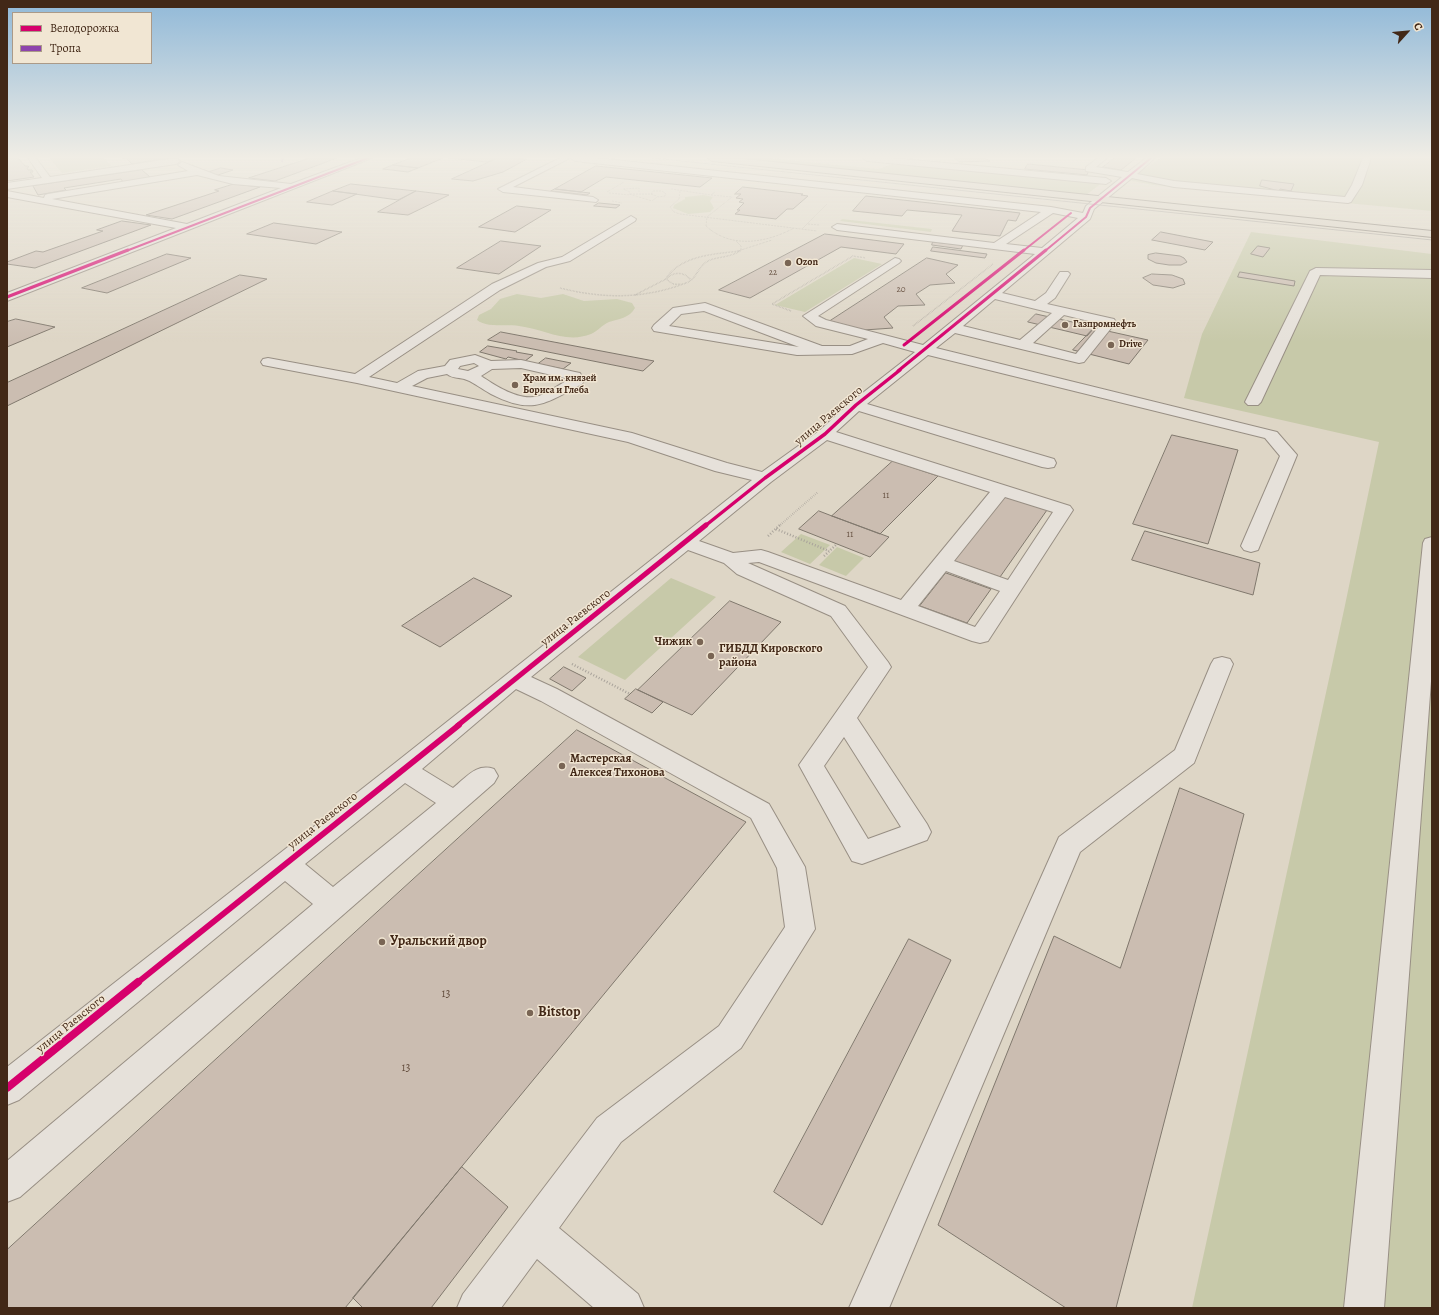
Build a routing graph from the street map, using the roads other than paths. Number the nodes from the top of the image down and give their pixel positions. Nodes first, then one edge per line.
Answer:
1 (144, 219) edge
2 (207, 219) edge
3 (631, 219) dead end
4 (1034, 219) edge
5 (1083, 219) edge
6 (1337, 219) edge
7 (186, 227) junction
8 (837, 227) dead end
9 (1432, 234) edge
10 (996, 246) junction
11 (986, 256) dead end
12 (1038, 257) junction
13 (895, 261) dead end
14 (1064, 274) dead end
15 (1432, 274) edge
16 (993, 295) junction
17 (1051, 295) junction
18 (7, 296) edge
19 (1066, 298) dead end
20 (1038, 305) junction
21 (1061, 311) junction
22 (953, 328) junction
23 (887, 341) junction
24 (1023, 345) junction
25 (820, 350) junction
26 (925, 350) junction
27 (268, 362) dead end
28 (487, 365) junction
29 (450, 369) junction
30 (469, 375) junction
31 (357, 378) junction
32 (399, 388) junction
33 (1253, 402) dead end
34 (856, 405) junction
35 (825, 434) junction
36 (1048, 463) dead end
37 (765, 478) junction
38 (1001, 490) junction
39 (687, 543) junction
40 (1432, 543) edge
41 (1251, 546) dead end
42 (731, 559) junction
43 (943, 563) junction
44 (1012, 588) junction
45 (906, 608) junction
46 (1222, 664) dead end
47 (514, 679) junction
48 (845, 718) junction
49 (404, 770) junction
50 (485, 776) dead end
51 (455, 802) junction
52 (284, 865) junction
53 (333, 904) junction
54 (7, 1088) edge
55 (7, 1184) edge
56 (534, 1232) junction
57 (477, 1308) edge
58 (624, 1308) edge
59 (869, 1308) edge
60 (1364, 1308) edge

1 - 7 street
2 - 7 street
3 - 31 street
4 - 10 street
5 - 12 street, улица Раевского
6 - 9 main road
7 - 18 street
8 - 10 street
10 - 12 street
11 - 12 street
12 - 16 street, улица Раевского
13 - 23 street
14 - 17 street
15 - 33 street
16 - 20 street
16 - 22 street, улица Раевского
17 - 19 street
17 - 20 street
20 - 21 street
21 - 24 street
21 - 24 street
22 - 24 street
22 - 26 street, улица Раевского
23 - 25 street
23 - 26 street
25 - 25 street
26 - 34 street, улица Раевского
26 - 41 street
27 - 31 street
28 - 29 street
28 - 30 street
28 - 30 street
29 - 30 street
29 - 32 street
31 - 32 street
32 - 37 street
34 - 35 street, улица Раевского
34 - 36 street
35 - 37 street, улица Раевского
35 - 38 street
37 - 39 street, улица Раевского
38 - 43 street
38 - 44 street
39 - 42 street
39 - 47 street, улица Раевского
40 - 60 street
42 - 45 street
42 - 48 street
43 - 44 street
43 - 45 street
44 - 45 street
46 - 59 street
47 - 49 street, улица Раевского
47 - 56 street
48 - 48 street
49 - 51 street
49 - 52 street, улица Раевского
50 - 51 street
51 - 53 street
52 - 53 street
52 - 54 street, улица Раевского
53 - 55 street
56 - 57 street
56 - 58 street

